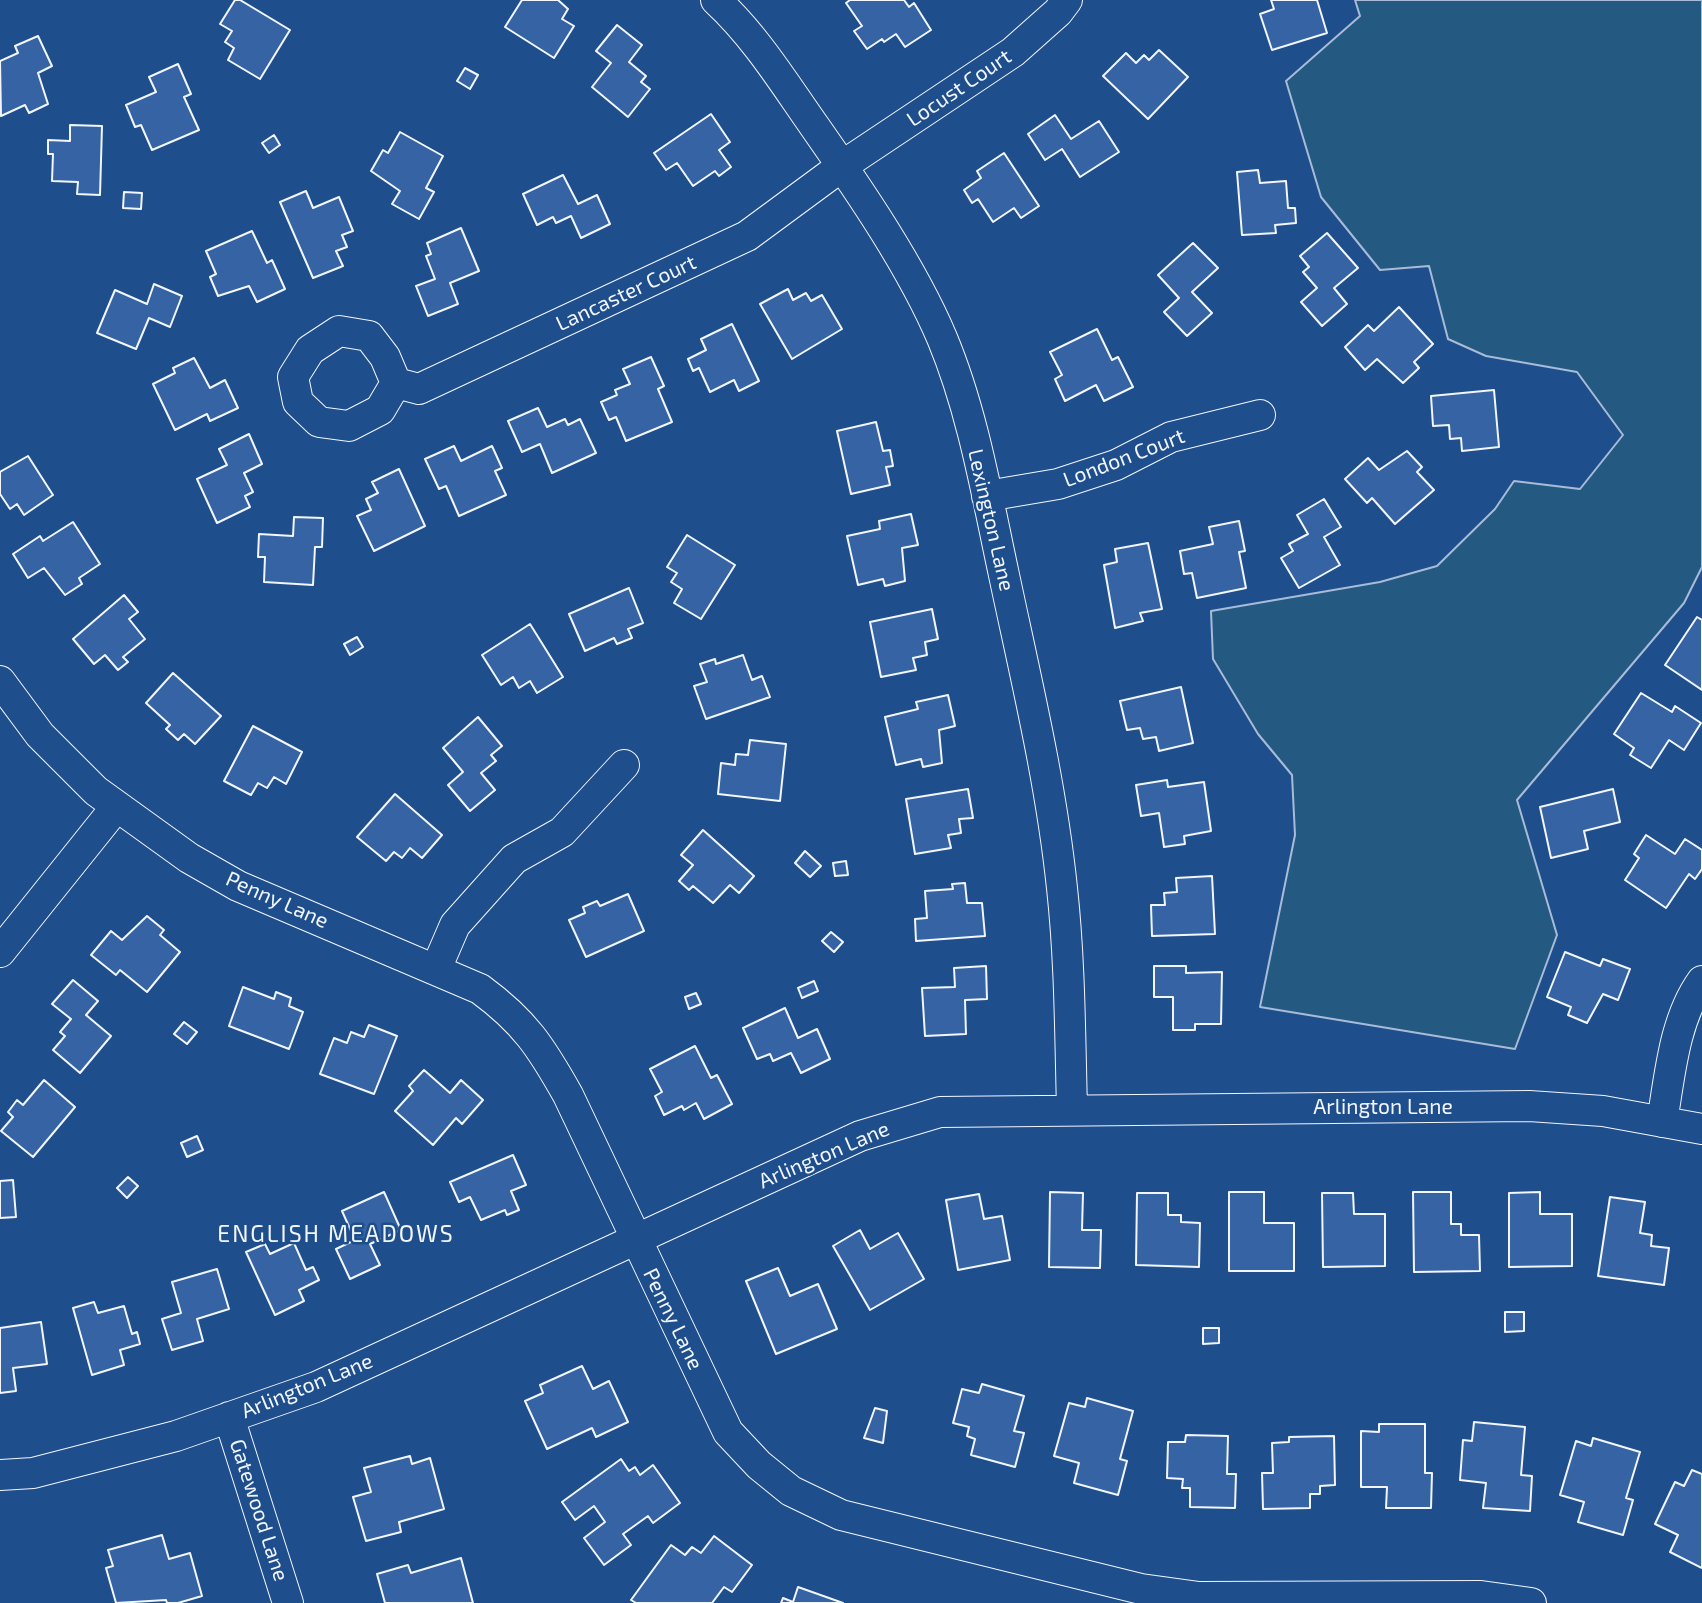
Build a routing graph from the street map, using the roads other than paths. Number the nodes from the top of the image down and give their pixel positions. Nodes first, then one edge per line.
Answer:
1 (716, 0) edge
2 (1067, 0) edge
3 (842, 166) junction
4 (396, 383) dead end
5 (1260, 415) dead end
6 (987, 496) junction
7 (0, 681) edge
8 (624, 765) dead end
9 (117, 806) junction
10 (0, 951) edge
11 (436, 969) junction
12 (1702, 981) edge
13 (1072, 1109) junction
14 (1662, 1122) junction
15 (1702, 1129) edge
16 (635, 1240) junction
17 (229, 1417) junction
18 (0, 1475) edge
19 (288, 1603) edge
20 (1531, 1603) edge

1 - 3 street, Lexington Lane
2 - 3 street, Locust Court
3 - 4 street, Lancaster Court
3 - 6 street, Lexington Lane
5 - 6 street, London Court
6 - 13 street, Lexington Lane
7 - 9 street, Penny Lane
8 - 11 street
9 - 10 street
9 - 11 street, Penny Lane
11 - 16 street, Penny Lane
12 - 14 street
13 - 14 street, Arlington Lane
13 - 16 street, Arlington Lane
14 - 15 street, Arlington Lane
16 - 17 street, Arlington Lane
16 - 20 street, Penny Lane
17 - 18 street, Arlington Lane
17 - 19 street, Gatewood Lane

